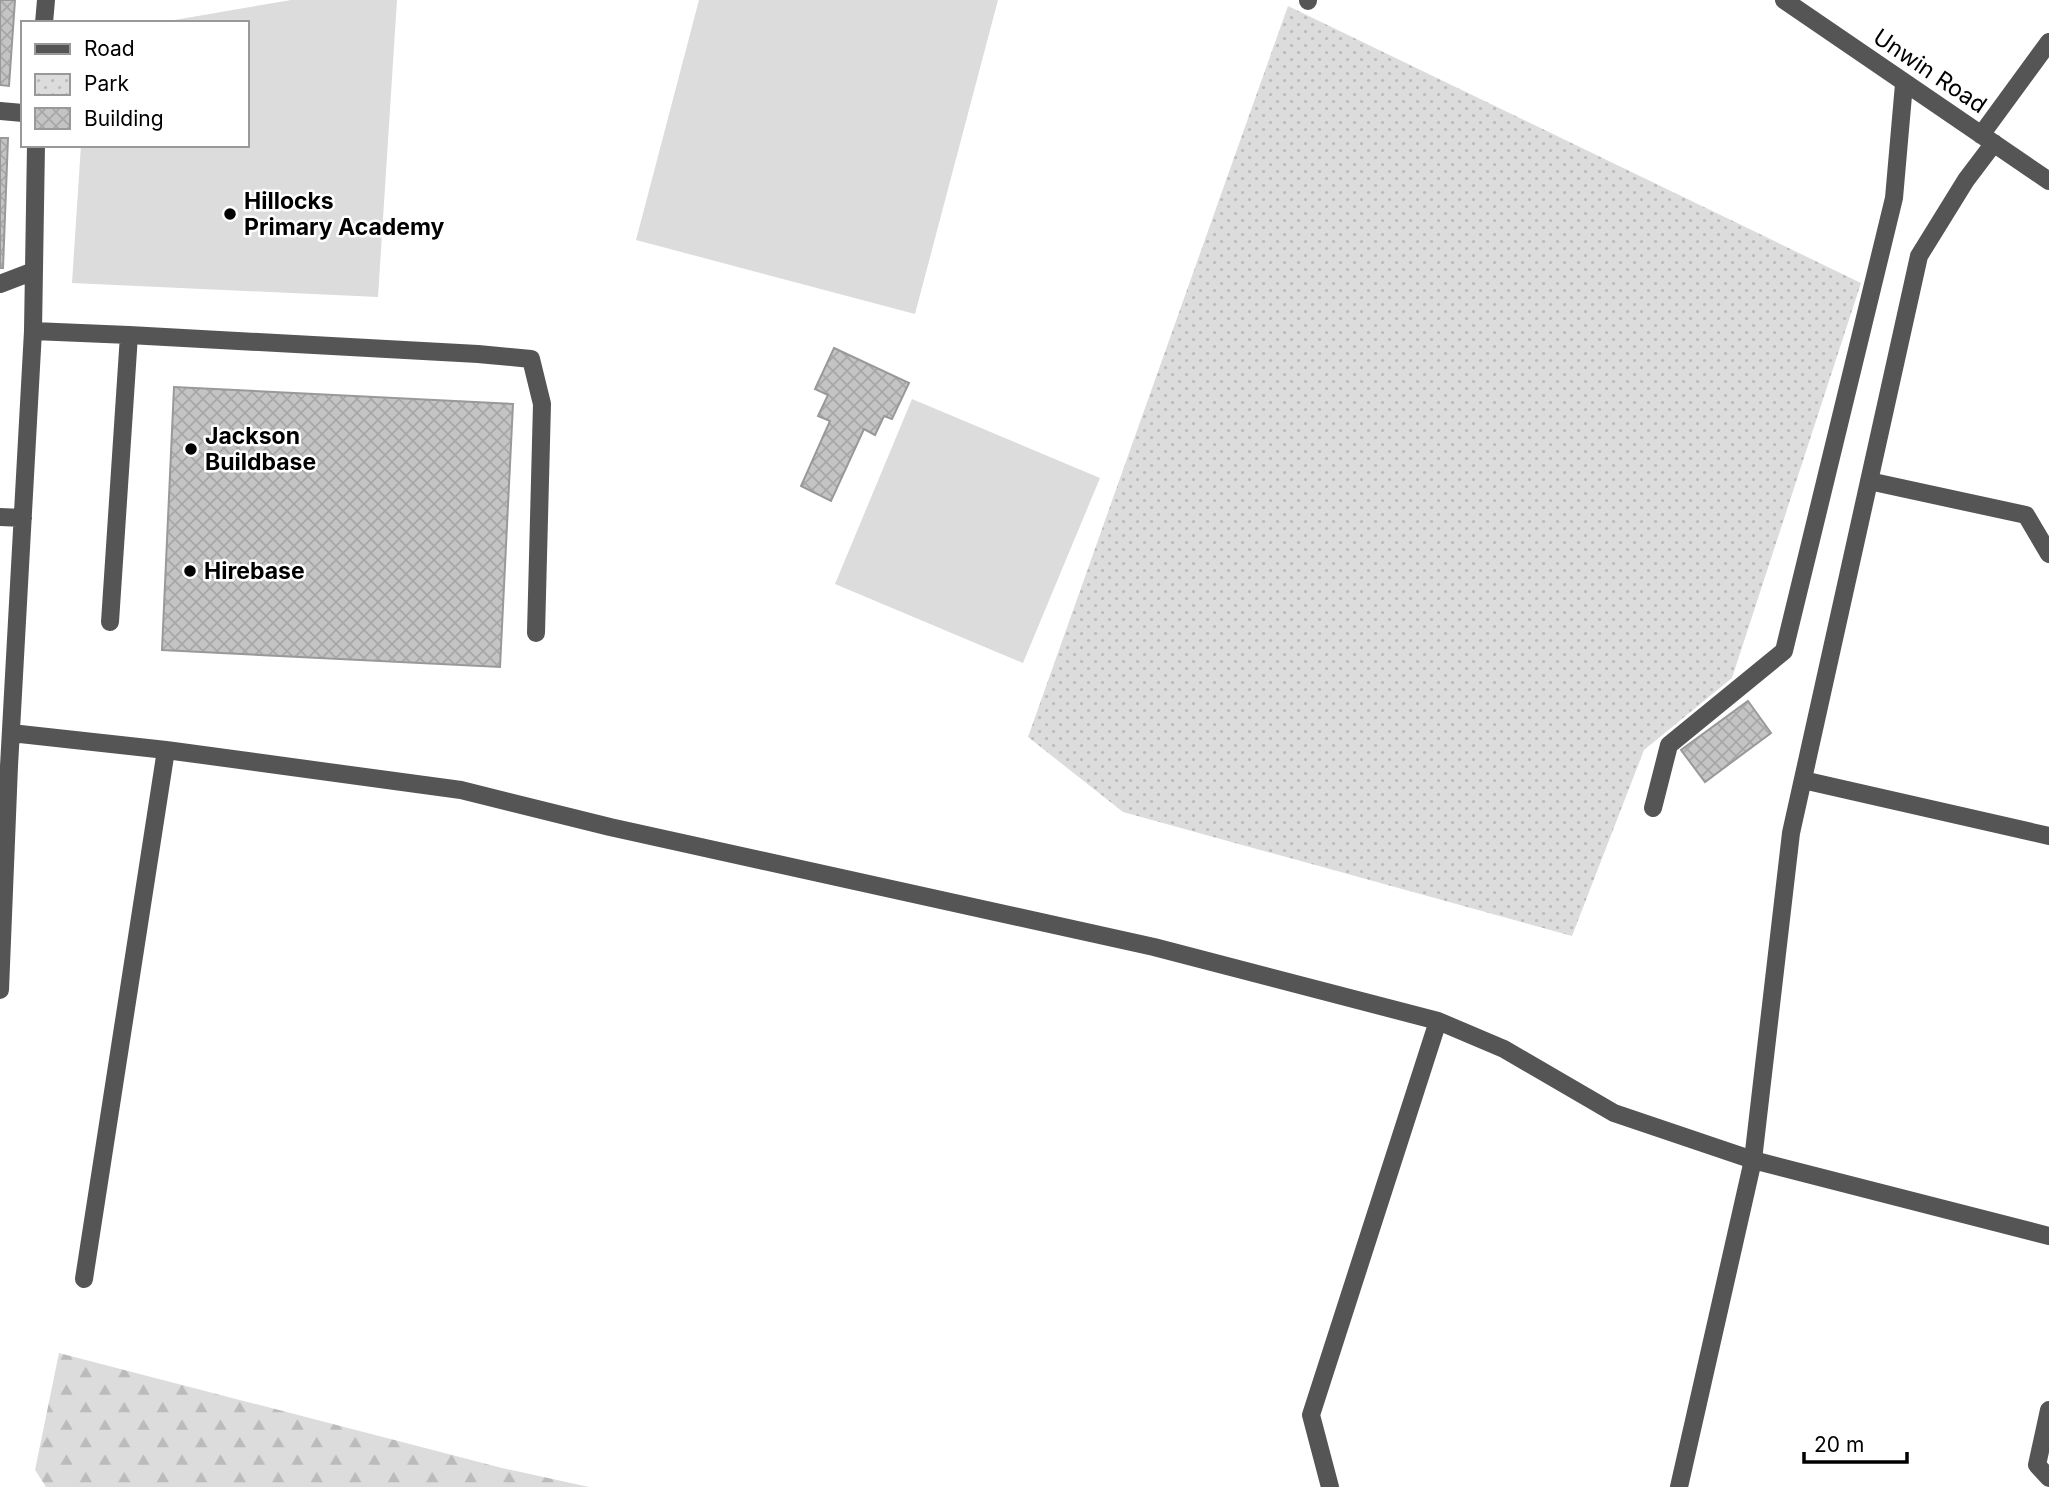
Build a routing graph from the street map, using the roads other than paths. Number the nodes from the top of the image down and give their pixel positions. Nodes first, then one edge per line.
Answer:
1 (46, 0) edge
2 (1784, 0) edge
3 (44, 21) edge
4 (2049, 41) edge
5 (1904, 84) junction
6 (0, 111) edge
7 (21, 113) edge
8 (1988, 139) junction
9 (36, 147) edge
10 (2049, 181) edge
11 (34, 271) junction
12 (0, 284) edge
13 (33, 331) junction
14 (129, 335) junction
15 (1869, 481) junction
16 (0, 517) edge
17 (23, 518) junction
18 (2049, 554) edge
19 (110, 622) dead end
20 (536, 633) dead end
21 (11, 733) junction
22 (166, 750) junction
23 (5, 765) edge
24 (1803, 780) junction
25 (1653, 808) dead end
26 (2049, 836) edge
27 (0, 973) edge
28 (0, 989) edge
29 (1438, 1021) junction
30 (1753, 1160) junction
31 (2049, 1236) edge
32 (85, 1279) dead end
33 (2049, 1410) edge
34 (2049, 1478) edge
35 (1330, 1487) edge
36 (1679, 1487) edge

1 - 3 street
2 - 5 street, Unwin Road
4 - 8 street
5 - 8 street, Unwin Road
5 - 25 street
6 - 7 street
8 - 10 street, Unwin Road
8 - 15 street
9 - 11 street
11 - 12 street
11 - 13 street
13 - 14 street
13 - 17 street
14 - 19 street
14 - 20 street
15 - 18 street
15 - 24 street
16 - 17 street
17 - 21 street
21 - 22 street
21 - 23 street
22 - 29 street
22 - 32 street
23 - 27 street
24 - 26 street
24 - 30 street
27 - 28 street
29 - 30 street
29 - 35 street
30 - 31 street
30 - 36 street
33 - 34 street

